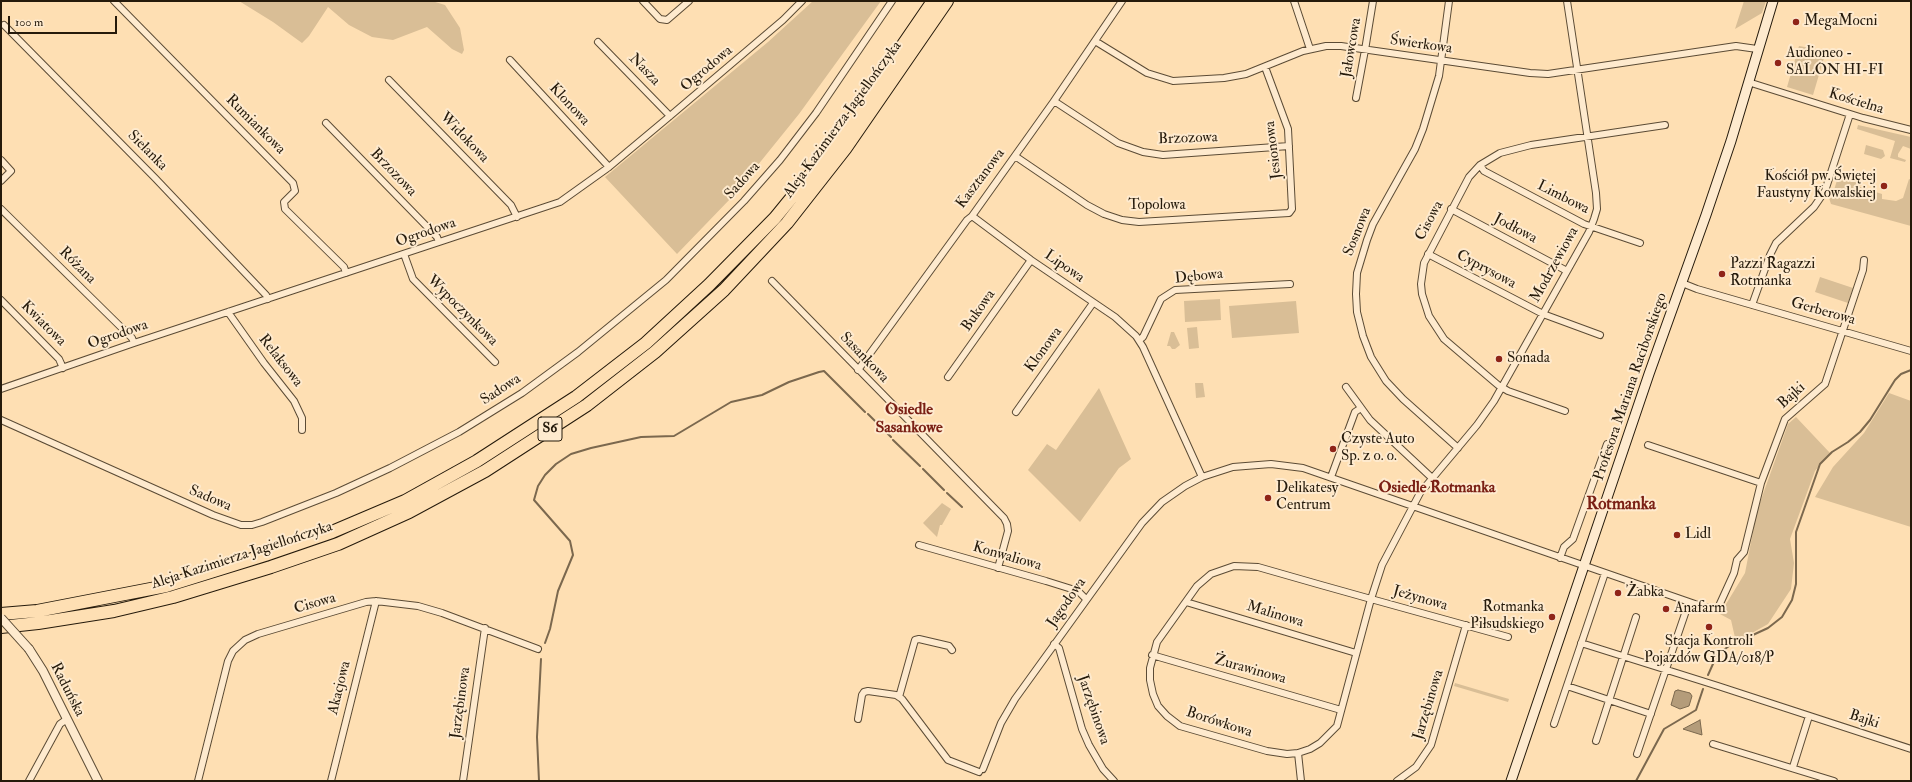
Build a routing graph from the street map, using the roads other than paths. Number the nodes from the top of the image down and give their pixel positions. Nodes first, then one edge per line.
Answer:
1 (114, 1) edge
2 (643, 1) edge
3 (689, 1) edge
4 (802, 1) edge
5 (892, 1) edge
6 (933, 1) edge
7 (947, 1) edge
8 (1122, 1) edge
9 (1294, 1) edge
10 (1373, 1) edge
11 (1449, 1) edge
12 (1567, 1) edge
13 (1773, 1) edge
14 (4, 25) dead end
15 (1094, 41) junction
16 (598, 42) dead end
17 (1310, 49) junction
18 (1757, 49) junction
19 (1365, 50) junction
20 (510, 60) dead end
21 (1441, 61) junction
22 (1265, 67) junction
23 (1579, 70) junction
24 (389, 80) dead end
25 (1748, 82) junction
26 (1356, 98) dead end
27 (1054, 101) junction
28 (1850, 114) junction
29 (670, 116) junction
30 (326, 123) dead end
31 (1665, 125) dead end
32 (1911, 130) edge
33 (1588, 137) junction
34 (1289, 146) junction
35 (1015, 156) junction
36 (1, 160) edge
37 (1480, 165) junction
38 (609, 167) junction
39 (1, 181) edge
40 (1, 209) edge
41 (1292, 209) joint
42 (1451, 209) junction
43 (972, 216) junction
44 (517, 217) junction
45 (1591, 227) junction
46 (439, 242) junction
47 (1640, 243) dead end
48 (404, 254) junction
49 (1428, 254) junction
50 (1031, 260) junction
51 (1864, 260) dead end
52 (1567, 271) junction
53 (346, 273) junction
54 (772, 281) dead end
55 (1682, 283) junction
56 (1290, 284) dead end
57 (268, 299) junction
58 (1, 300) edge
59 (1094, 303) junction
60 (1752, 305) junction
61 (228, 312) junction
62 (1543, 314) junction
63 (1843, 332) junction
64 (1600, 335) dead end
65 (1139, 340) junction
66 (134, 343) junction
67 (1910, 349) edge
68 (495, 362) dead end
69 (63, 368) junction
70 (858, 370) junction
71 (948, 377) dead end
72 (1346, 387) dead end
73 (1502, 388) junction
74 (1, 389) edge
75 (1361, 408) junction
76 (1565, 411) dead end
77 (1016, 412) dead end
78 (1, 420) edge
79 (302, 430) dead end
80 (1607, 444) dead end
81 (1648, 445) dead end
82 (1458, 448) junction
83 (1331, 477) junction
84 (1202, 478) junction
85 (1432, 478) junction
86 (1761, 483) junction
87 (1413, 505) junction
88 (918, 545) dead end
89 (1560, 558) junction
90 (1585, 566) junction
91 (998, 568) junction
92 (1605, 573) junction
93 (1086, 598) junction
94 (1371, 599) junction
95 (376, 602) junction
96 (1186, 602) junction
97 (1689, 602) junction
98 (1, 614) edge
99 (1636, 617) dead end
100 (1, 618) edge
101 (1466, 625) junction
102 (1, 627) edge
103 (485, 628) junction
104 (1508, 636) dead end
105 (1581, 643) junction
106 (1054, 644) junction
107 (538, 649) dead end
108 (952, 650) dead end
109 (1356, 653) junction
110 (1152, 655) junction
111 (1624, 656) junction
112 (1666, 669) junction
113 (1567, 686) junction
114 (899, 697) junction
115 (1609, 700) junction
116 (1341, 710) junction
117 (1651, 714) junction
118 (1809, 716) junction
119 (67, 719) junction
120 (858, 719) dead end
121 (1554, 724) dead end
122 (1596, 742) dead end
123 (1713, 744) dead end
124 (1911, 749) edge
125 (1298, 753) junction
126 (1637, 754) dead end
127 (1793, 767) junction
128 (29, 781) edge
129 (98, 781) edge
130 (198, 781) edge
131 (331, 781) edge
132 (463, 781) edge
133 (1114, 781) edge
134 (1301, 781) edge
135 (1397, 781) edge
136 (1511, 781) edge
137 (1834, 781) edge

1 - 53 street, Rumiankowa
2 - 3 street
4 - 29 street, Ogrodowa
5 - 78 street, Sadowa
6 - 98 highway, Aleja Kazimierza Jagiellończyka / S6
7 - 102 highway, Aleja Kazimierza Jagiellończyka / S6
8 - 15 street, Kasztanowa
9 - 17 street
10 - 19 street, Jałowcowa
11 - 21 street, Sosnowa
12 - 23 street, Modrzewiowa
13 - 18 main road, Profesora Mariana Raciborskiego
14 - 57 street, Sielanka
15 - 22 street, Świerkowa
15 - 27 street, Kasztanowa
16 - 29 street, Nasza
17 - 19 street, Świerkowa
17 - 22 street, Świerkowa
18 - 23 street, Świerkowa
18 - 25 main road, Profesora Mariana Raciborskiego
19 - 21 street, Świerkowa
19 - 26 street, Jałowcowa
20 - 38 street, Klonowa
21 - 23 street, Świerkowa
21 - 82 street, Sosnowa
22 - 34 street, Jesionowa
23 - 33 street, Modrzewiowa
24 - 44 street, Widokowa
25 - 28 street, Kościelna
25 - 55 main road, Profesora Mariana Raciborskiego
27 - 34 street, Brzozowa
27 - 35 street, Kasztanowa
28 - 32 street, Kościelna
28 - 60 street
29 - 38 street, Ogrodowa
30 - 46 street, Brzozowa
31 - 33 street, Cisowa
33 - 37 street, Cisowa
33 - 45 street, Modrzewiowa
34 - 41 street, Jesionowa
35 - 41 street, Topolowa
35 - 43 street, Kasztanowa
36 - 39 street
37 - 42 street, Cisowa
37 - 45 street, Limbowa
38 - 44 street, Ogrodowa
40 - 66 street, Różana
42 - 49 street, Cisowa
42 - 52 street, Jodłowa
43 - 50 street, Lipowa
43 - 70 street, Kasztanowa
44 - 46 street, Ogrodowa
45 - 47 street, Limbowa
45 - 52 street, Modrzewiowa
46 - 48 street, Ogrodowa
48 - 53 street, Ogrodowa
48 - 68 street, Wypoczynkowa
49 - 62 street, Cyprysowa
49 - 73 street, Cisowa
50 - 59 street, Lipowa
50 - 71 street, Bukowa
51 - 63 street, Bajki
52 - 62 street, Modrzewiowa
53 - 57 street, Ogrodowa
54 - 70 street, Sasankowa
55 - 60 street, Gerberowa
55 - 90 main road, Profesora Mariana Raciborskiego
56 - 65 street, Dębowa
57 - 61 street, Ogrodowa
58 - 69 street, Kwiatowa
59 - 65 street, Lipowa
59 - 77 street, Klonowa
60 - 63 street, Gerberowa
61 - 66 street, Ogrodowa
61 - 79 street, Relaksowa
62 - 64 street, Cyprysowa
62 - 73 street, Modrzewiowa
63 - 67 street, Gerberowa
63 - 86 street, Bajki
65 - 84 street
66 - 69 street, Ogrodowa
69 - 74 street, Ogrodowa
70 - 91 street, Sasankowa
72 - 75 street
73 - 76 street, Cisowa
73 - 82 street, Modrzewiowa
75 - 83 street
75 - 85 street
80 - 89 street
81 - 86 street
82 - 85 street, Modrzewiowa
83 - 84 street, Jagodowa
83 - 87 street, Jagodowa
84 - 93 street, Jagodowa
85 - 87 street, Modrzewiowa
86 - 97 street, Bajki
87 - 89 street, Bajki
87 - 94 street, Borówkowa
88 - 91 street, Konwaliowa
89 - 90 street, Bajki
90 - 92 street, Bajki
90 - 136 main road, Profesora Mariana Raciborskiego
91 - 93 street, Konwaliowa
92 - 97 street, Bajki
92 - 105 street
93 - 106 street, Jagodowa
94 - 96 street, Borówkowa
94 - 101 street, Jeżynowa
94 - 109 street, Borówkowa
95 - 103 street, Cisowa
95 - 130 street, Cisowa
95 - 131 street, Akacjowa
96 - 109 street, Malinowa
96 - 110 street, Borówkowa
97 - 112 street
99 - 111 street
100 - 119 street, Raduńska, bridge
101 - 104 street, Jeżynowa
101 - 135 street, Jarzębinowa
103 - 107 street, Cisowa
103 - 132 street, Jarzębinowa
105 - 111 street, Bajki
105 - 113 street
106 - 114 street, Jagodowa
106 - 133 street, Jarzębinowa
108 - 114 street
109 - 116 street, Borówkowa
110 - 116 street, Żurawinowa
110 - 125 street, Borówkowa
111 - 112 street, Bajki
111 - 115 street
112 - 117 street
112 - 118 street, Bajki
113 - 115 street
113 - 121 street
114 - 120 street
115 - 117 street
115 - 122 street
116 - 125 street, Borówkowa
117 - 126 street
118 - 124 street, Bajki
118 - 127 street
119 - 128 street
119 - 129 street, Raduńska
123 - 127 street
125 - 134 street
127 - 137 street

